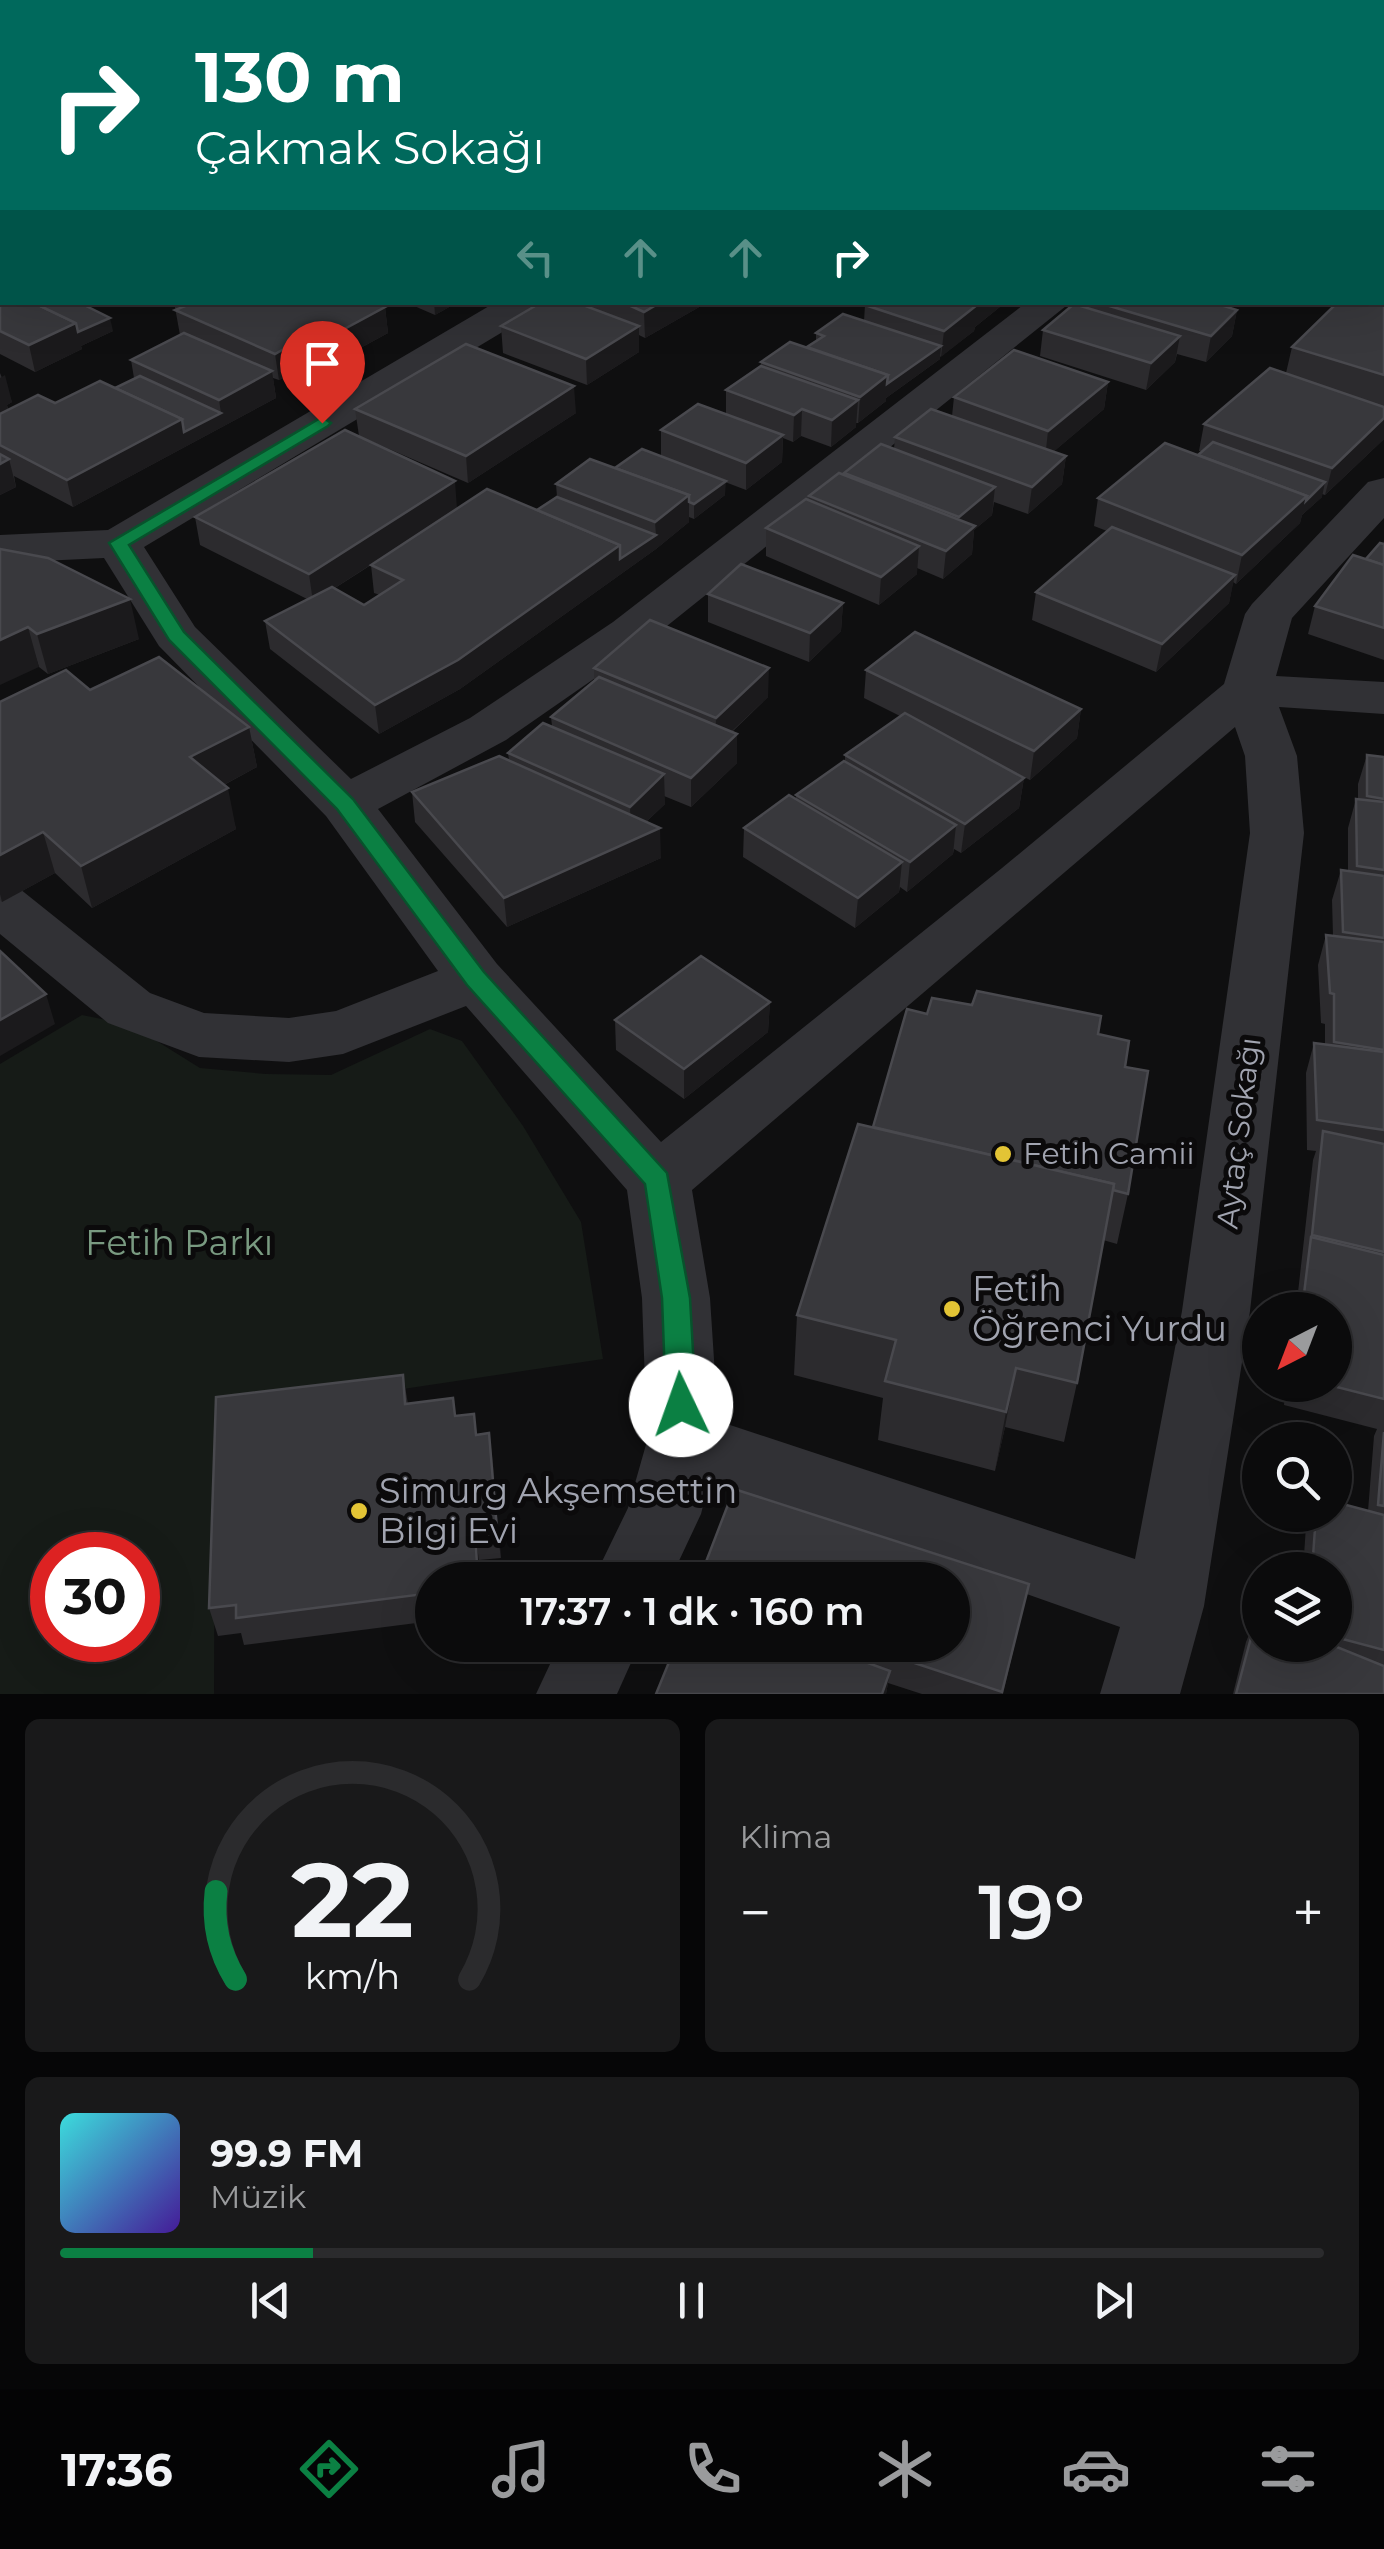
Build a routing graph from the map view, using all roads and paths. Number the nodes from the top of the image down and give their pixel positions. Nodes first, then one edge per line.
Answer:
1 (520, 305) edge
2 (1048, 305) edge
3 (1384, 491) edge
4 (118, 543) junction
5 (0, 548) edge
6 (1247, 690) junction
7 (1384, 698) edge
8 (345, 804) junction
9 (0, 903) edge
10 (476, 978) junction
11 (658, 1180) junction
12 (683, 1441) junction
13 (640, 1562) edge
14 (1165, 1606) junction
15 (592, 1662) edge
16 (576, 1694) edge
17 (1140, 1694) edge

1 - 4 street
2 - 8 street
3 - 6 street
4 - 5 street
4 - 8 street
6 - 7 street
6 - 11 street
6 - 14 street, Aytaç Sokağı
8 - 10 street
9 - 10 street
10 - 11 street
11 - 12 street
12 - 13 street
12 - 14 street
14 - 17 street, Aytaç Sokağı
15 - 16 street

